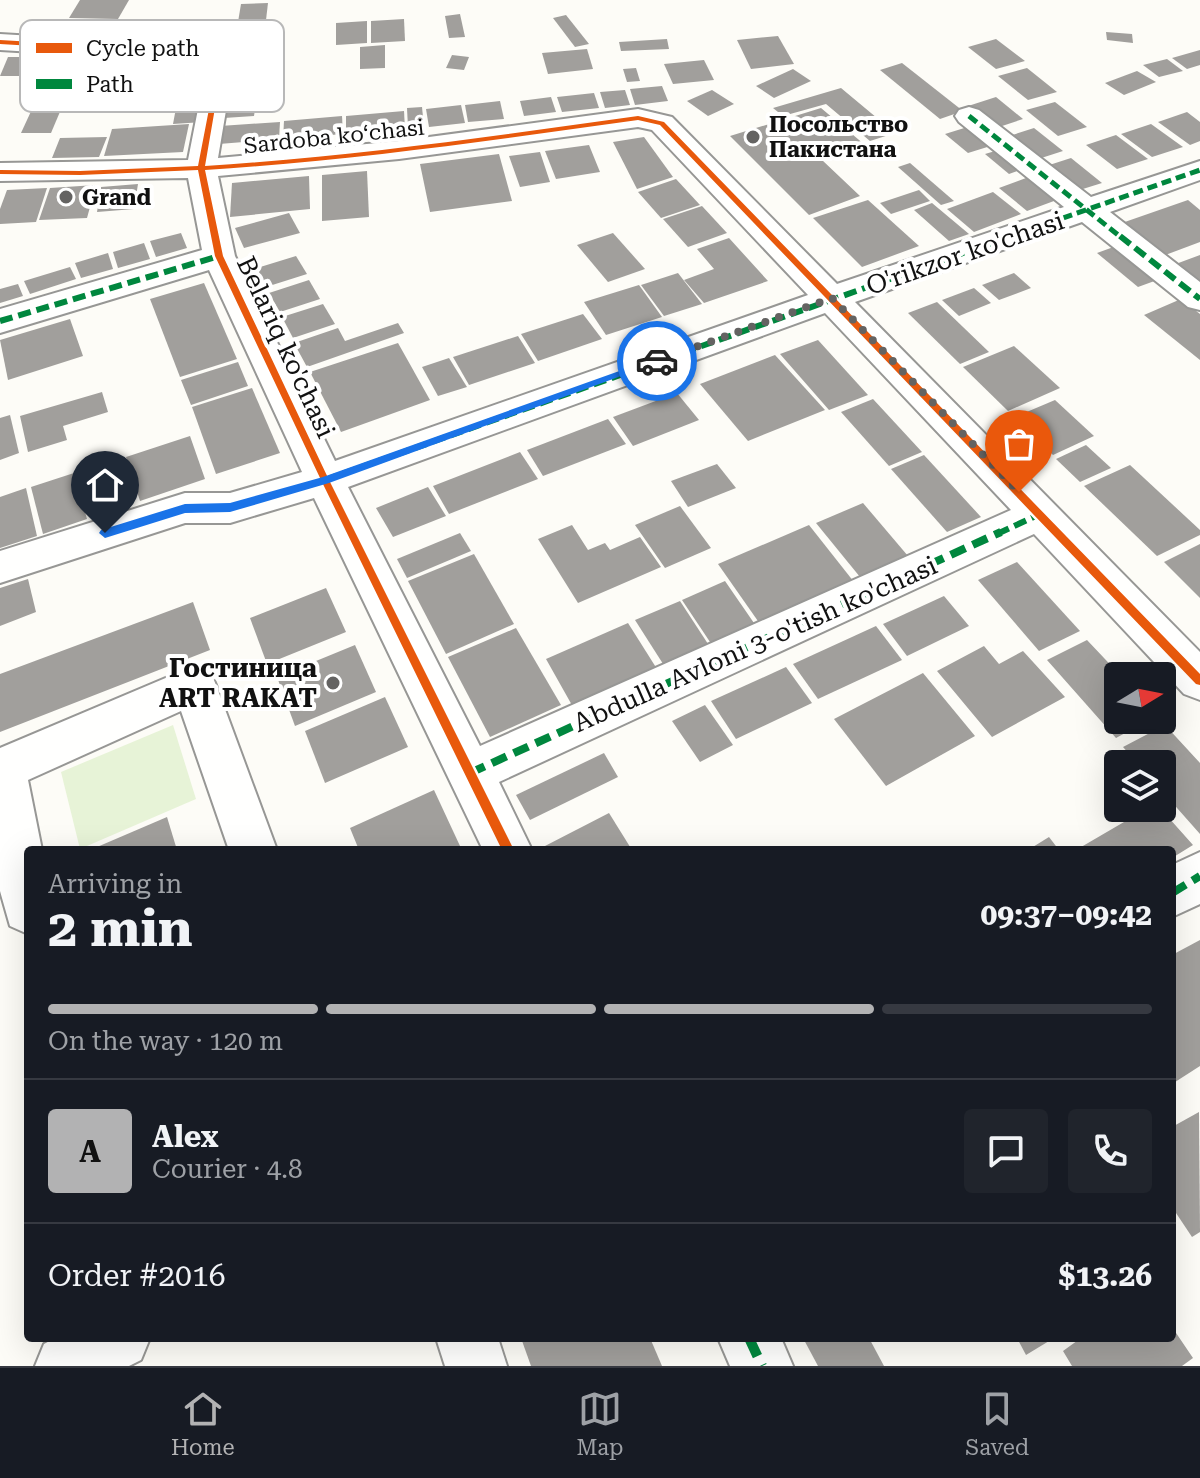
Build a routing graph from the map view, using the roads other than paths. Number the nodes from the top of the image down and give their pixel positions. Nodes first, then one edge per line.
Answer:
1 (0, 42) edge
2 (20, 43) edge
3 (212, 112) edge
4 (969, 116) dead end
5 (201, 169) junction
6 (1200, 170) edge
7 (0, 172) edge
8 (1089, 211) junction
9 (219, 256) junction
10 (832, 298) junction
11 (1200, 299) edge
12 (0, 321) edge
13 (325, 480) junction
14 (1040, 514) junction
15 (0, 567) edge
16 (1200, 681) edge
17 (1, 770) edge
18 (470, 773) junction
19 (252, 846) edge
20 (506, 846) edge
21 (9, 861) edge
22 (1200, 876) edge
23 (1176, 891) edge
24 (24, 899) edge
25 (468, 1342) edge
26 (751, 1342) edge
27 (476, 1366) edge
28 (762, 1366) edge

1 - 2 street, Belariq ko'chasi
3 - 5 street, Belariq ko'chasi
4 - 8 street
5 - 7 street, Sardoba koʻchasi
5 - 9 street, Belariq ko'chasi
5 - 10 street, Sardoba koʻchasi
6 - 8 street, O'rikzor ko'chasi
8 - 10 street, O'rikzor ko'chasi
8 - 11 street
9 - 12 street
9 - 13 street, Belariq ko'chasi
10 - 13 street, O'rikzor ko'chasi
10 - 14 street
13 - 15 street, O'rikzor ko'chasi
13 - 18 street, Belariq ko'chasi
14 - 16 street
14 - 18 street, Abdulla Avloni 3-o'tish ko'chasi
17 - 19 street
17 - 21 street
18 - 20 street, Belariq ko'chasi
21 - 24 street
22 - 23 street
25 - 27 street
26 - 28 street

